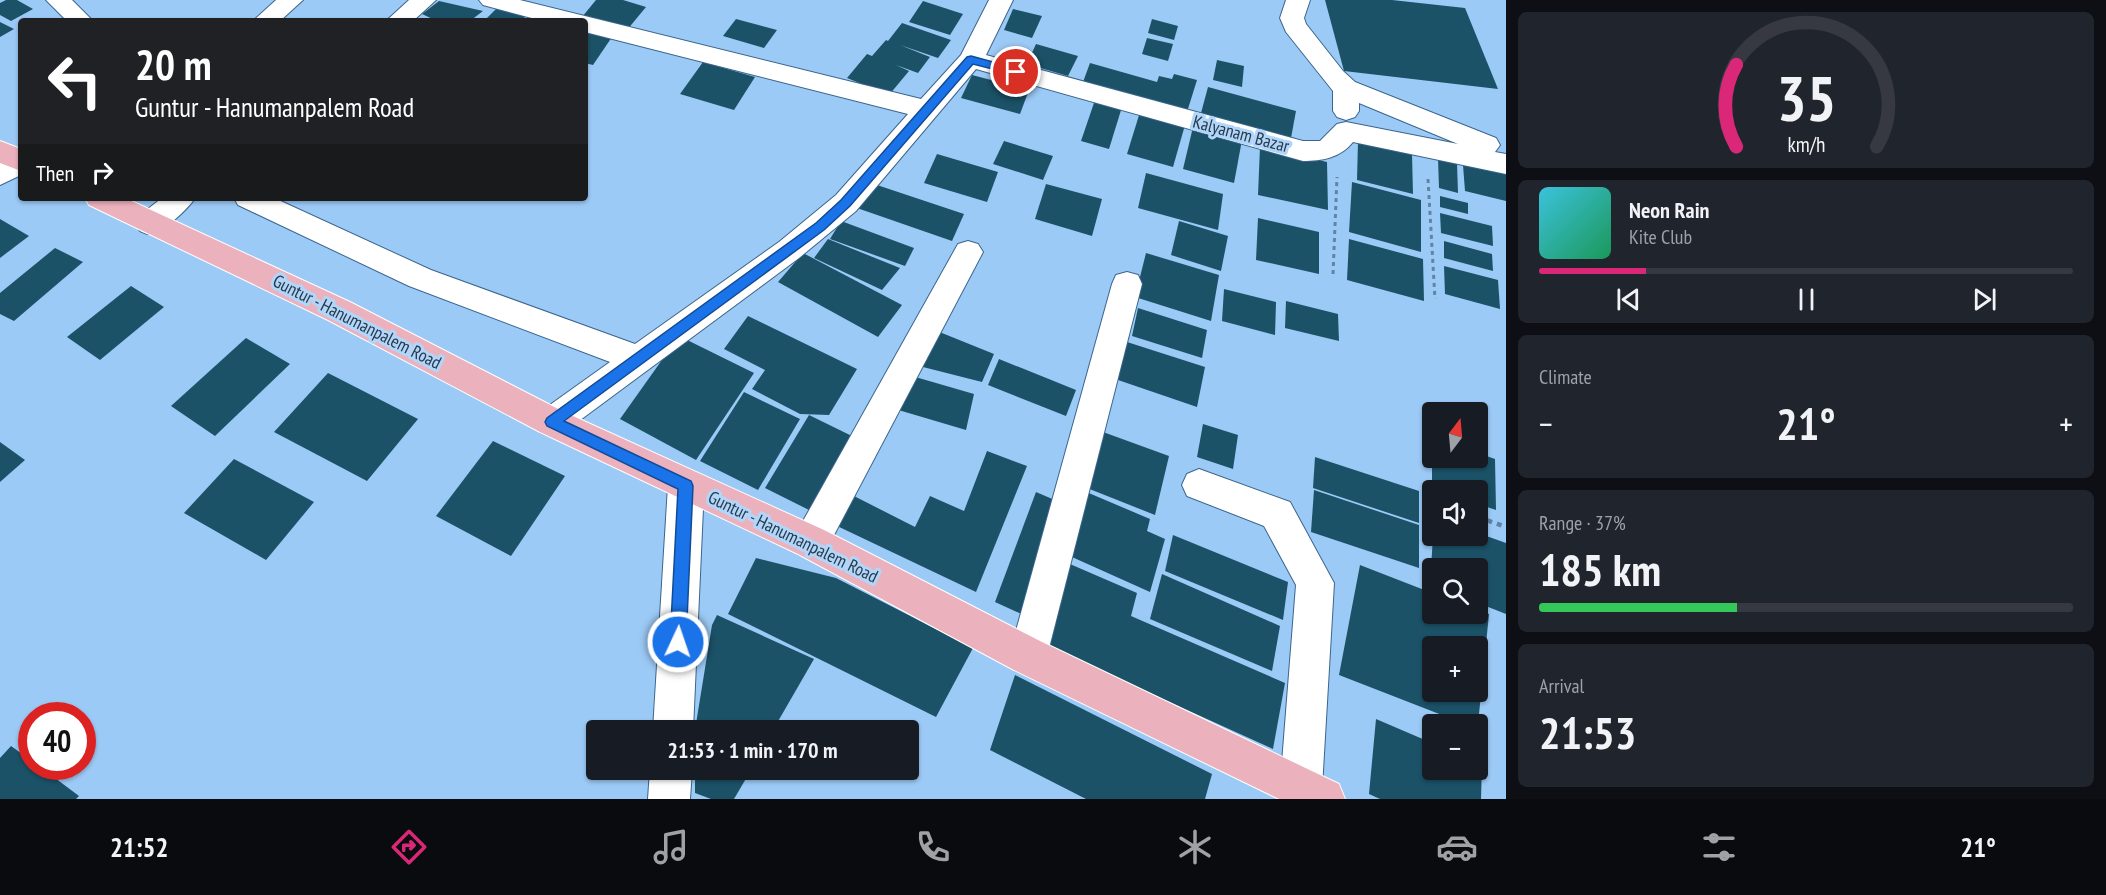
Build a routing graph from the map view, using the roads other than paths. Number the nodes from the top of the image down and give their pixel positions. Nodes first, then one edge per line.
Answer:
1 (58, 0) edge
2 (291, 0) edge
3 (424, 0) edge
4 (491, 0) edge
5 (1001, 0) edge
6 (1298, 0) edge
7 (78, 18) edge
8 (269, 18) edge
9 (402, 18) edge
10 (561, 18) edge
11 (588, 25) edge
12 (971, 60) junction
13 (1346, 88) junction
14 (928, 110) junction
15 (1342, 137) junction
16 (0, 151) edge
17 (1506, 153) edge
18 (18, 160) edge
19 (18, 163) edge
20 (1506, 164) edge
21 (0, 175) edge
22 (105, 201) edge
23 (177, 201) edge
24 (254, 201) edge
25 (150, 223) junction
26 (968, 252) dead end
27 (1127, 284) dead end
28 (639, 359) junction
29 (552, 422) junction
30 (1199, 485) dead end
31 (686, 486) junction
32 (811, 542) junction
33 (1028, 656) junction
34 (674, 720) edge
35 (670, 780) edge
36 (1312, 794) edge
37 (669, 799) edge

1 - 7 street
2 - 8 street
3 - 9 street
4 - 10 street
5 - 12 street
6 - 13 street
11 - 14 street
12 - 14 street
12 - 15 street, Kalyanam Bazar
13 - 15 street
13 - 17 street
14 - 28 street
15 - 20 street, Kalyanam Bazar
16 - 18 main road
19 - 21 street
22 - 25 main road, Guntur - Hanumanpalem Road
23 - 25 street
24 - 28 street
25 - 29 main road, Guntur - Hanumanpalem Road
26 - 32 street
27 - 33 street
28 - 29 street
29 - 31 main road, Guntur - Hanumanpalem Road
30 - 36 street
31 - 32 main road, Guntur - Hanumanpalem Road
31 - 34 street
32 - 33 main road, Guntur - Hanumanpalem Road
33 - 36 main road, Guntur - Hanumanpalem Road
35 - 37 street

